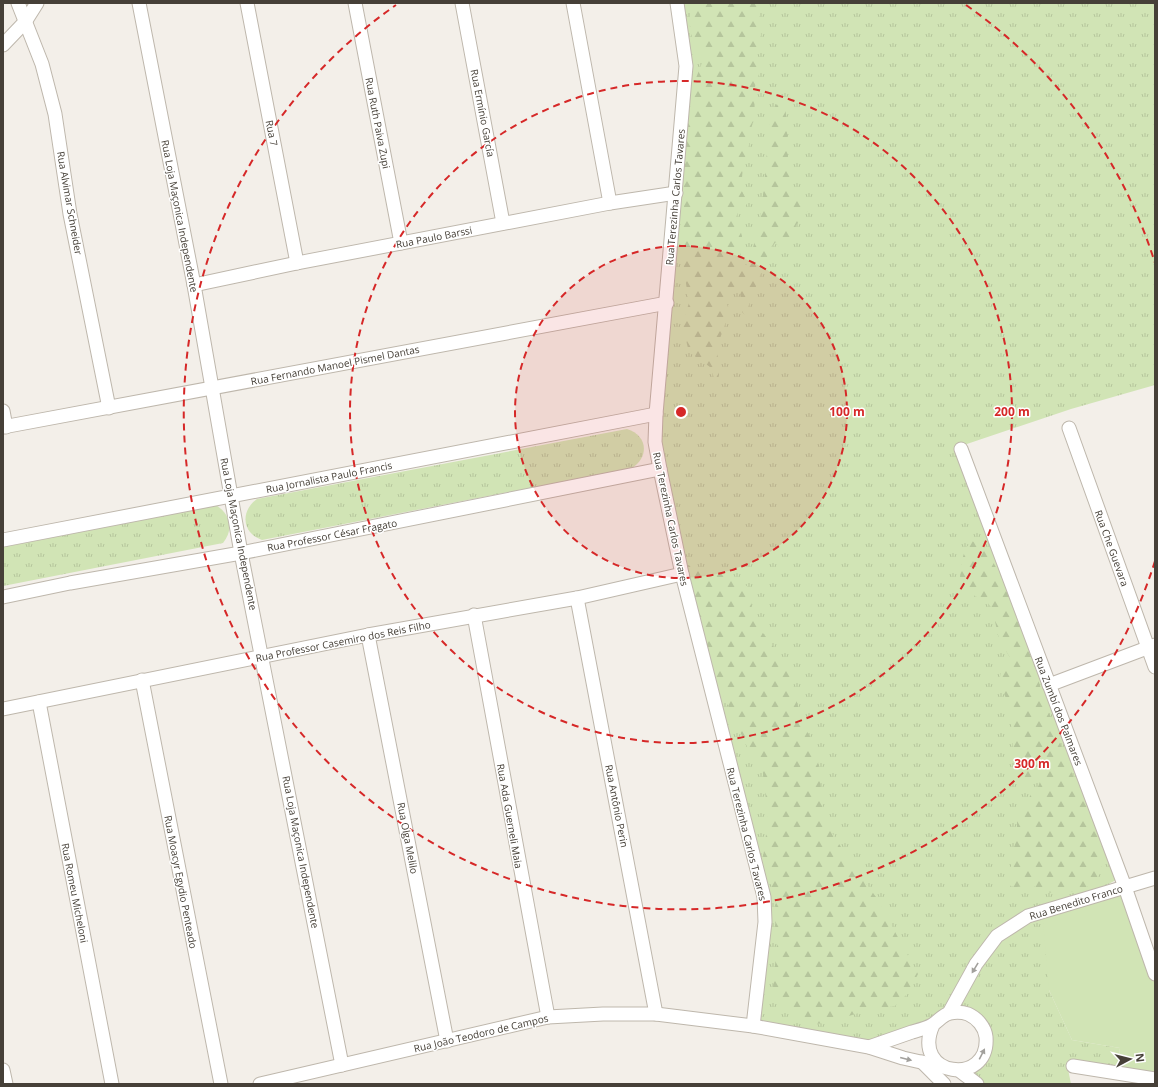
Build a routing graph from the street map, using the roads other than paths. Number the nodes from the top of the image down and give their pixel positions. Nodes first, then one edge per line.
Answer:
1 (18, 3) edge
2 (38, 3) edge
3 (139, 3) edge
4 (247, 3) edge
5 (355, 3) edge
6 (462, 3) edge
7 (573, 3) edge
8 (676, 3) edge
9 (25, 22) junction
10 (3, 45) edge
11 (676, 193) junction
12 (610, 203) junction
13 (504, 223) junction
14 (401, 243) junction
15 (297, 263) junction
16 (194, 286) junction
17 (667, 303) junction
18 (211, 388) junction
19 (109, 408) junction
20 (3, 411) edge
21 (656, 414) junction
22 (5, 427) edge
23 (1069, 428) dead end
24 (961, 448) dead end
25 (660, 469) junction
26 (232, 496) junction
27 (3, 540) edge
28 (242, 554) junction
29 (682, 574) junction
30 (3, 597) edge
31 (577, 598) junction
32 (474, 615) junction
33 (368, 636) junction
34 (1151, 646) edge
35 (263, 656) junction
36 (1155, 667) edge
37 (142, 680) junction
38 (1048, 685) junction
39 (39, 702) junction
40 (3, 709) edge
41 (1155, 878) edge
42 (1125, 887) junction
43 (1155, 974) edge
44 (949, 1013) junction
45 (656, 1014) junction
46 (548, 1017) junction
47 (933, 1025) junction
48 (753, 1026) junction
49 (447, 1041) junction
50 (869, 1047) junction
51 (922, 1062) junction
52 (342, 1065) junction
53 (1074, 1066) dead end
54 (943, 1067) junction
55 (3, 1070) edge
56 (960, 1070) junction
57 (1155, 1079) edge
58 (972, 1082) edge
59 (6, 1084) edge
60 (112, 1084) edge
61 (221, 1084) edge
62 (260, 1084) edge
63 (944, 1084) edge

1 - 9 street, Rua Alvimar Schneider
2 - 9 street
3 - 16 street, Rua Loja Maçonica Independente
4 - 15 street, Rua 7
5 - 14 street, Rua Ruth Paiva Zupi
6 - 13 street, Rua Ermínio García
7 - 12 street
8 - 11 street, Rua Terezinha Carlos Tavares
9 - 10 street
9 - 19 street, Rua Alvimar Schneider
11 - 12 street, Rua Paulo Barssi
11 - 17 street, Rua Terezinha Carlos Tavares
12 - 13 street, Rua Paulo Barssi
13 - 14 street, Rua Paulo Barssi
14 - 15 street, Rua Paulo Barssi
15 - 16 street, Rua Paulo Barssi
16 - 18 street, Rua Loja Maçonica Independente
17 - 18 street, Rua Fernando Manoel Pismel Dantas
17 - 21 street, Rua Terezinha Carlos Tavares
18 - 19 street, Rua Fernando Manoel Pismel Dantas
18 - 26 street, Rua Loja Maçonica Independente
19 - 22 street, Rua Fernando Manoel Pismel Dantas
20 - 22 street
21 - 25 street, Rua Terezinha Carlos Tavares
21 - 26 street, Rua Jornalista Paulo Francis
23 - 34 street, Rua Che Guevara
24 - 38 street, Rua Zumbí dos Palmares
25 - 28 street, Rua Professor César Fragato
25 - 29 street, Rua Terezinha Carlos Tavares
26 - 27 street, Rua Jornalista Paulo Francis
26 - 28 street, Rua Loja Maçonica Independente
28 - 30 street, Rua Professor César Fragato
28 - 35 street, Rua Loja Maçonica Independente
29 - 31 street, Rua Professor Casemiro dos Reis Filho
29 - 48 street, Rua Terezinha Carlos Tavares
31 - 32 street, Rua Professor Casemiro dos Reis Filho
31 - 45 street, Rua Antônio Perin
32 - 33 street, Rua Professor Casemiro dos Reis Filho
32 - 46 street, Rua Ada Guerneli Maia
33 - 35 street, Rua Professor Casemiro dos Reis Filho
33 - 49 street, Rua Olga Melilo
34 - 36 street, Rua Che Guevara
34 - 38 street
35 - 37 street, Rua Professor Casemiro dos Reis Filho
35 - 52 street, Rua Loja Maçonica Independente
37 - 39 street, Rua Professor Casemiro dos Reis Filho
37 - 61 street, Rua Moacyr Egydio Penteado
38 - 42 street, Rua Zumbí dos Palmares
39 - 40 street, Rua Professor Casemiro dos Reis Filho
39 - 60 street, Rua Romeu Micheloni
41 - 42 street, Rua Benedito Franco
42 - 43 street, Rua Zumbí dos Palmares
42 -> 44 street, Rua Benedito Franco
44 - 47 street
56 -> 44 street
45 - 46 street, Rua João Teodoro de Campos
45 - 48 street, Rua João Teodoro de Campos
46 - 49 street, Rua João Teodoro de Campos
47 - 50 street
47 - 54 street
48 - 50 street
49 - 52 street, Rua João Teodoro de Campos
50 -> 51 street
51 - 54 street
51 - 63 street
52 - 62 street, Rua João Teodoro de Campos
53 - 57 street
54 - 56 street
55 - 59 street
56 - 58 street

